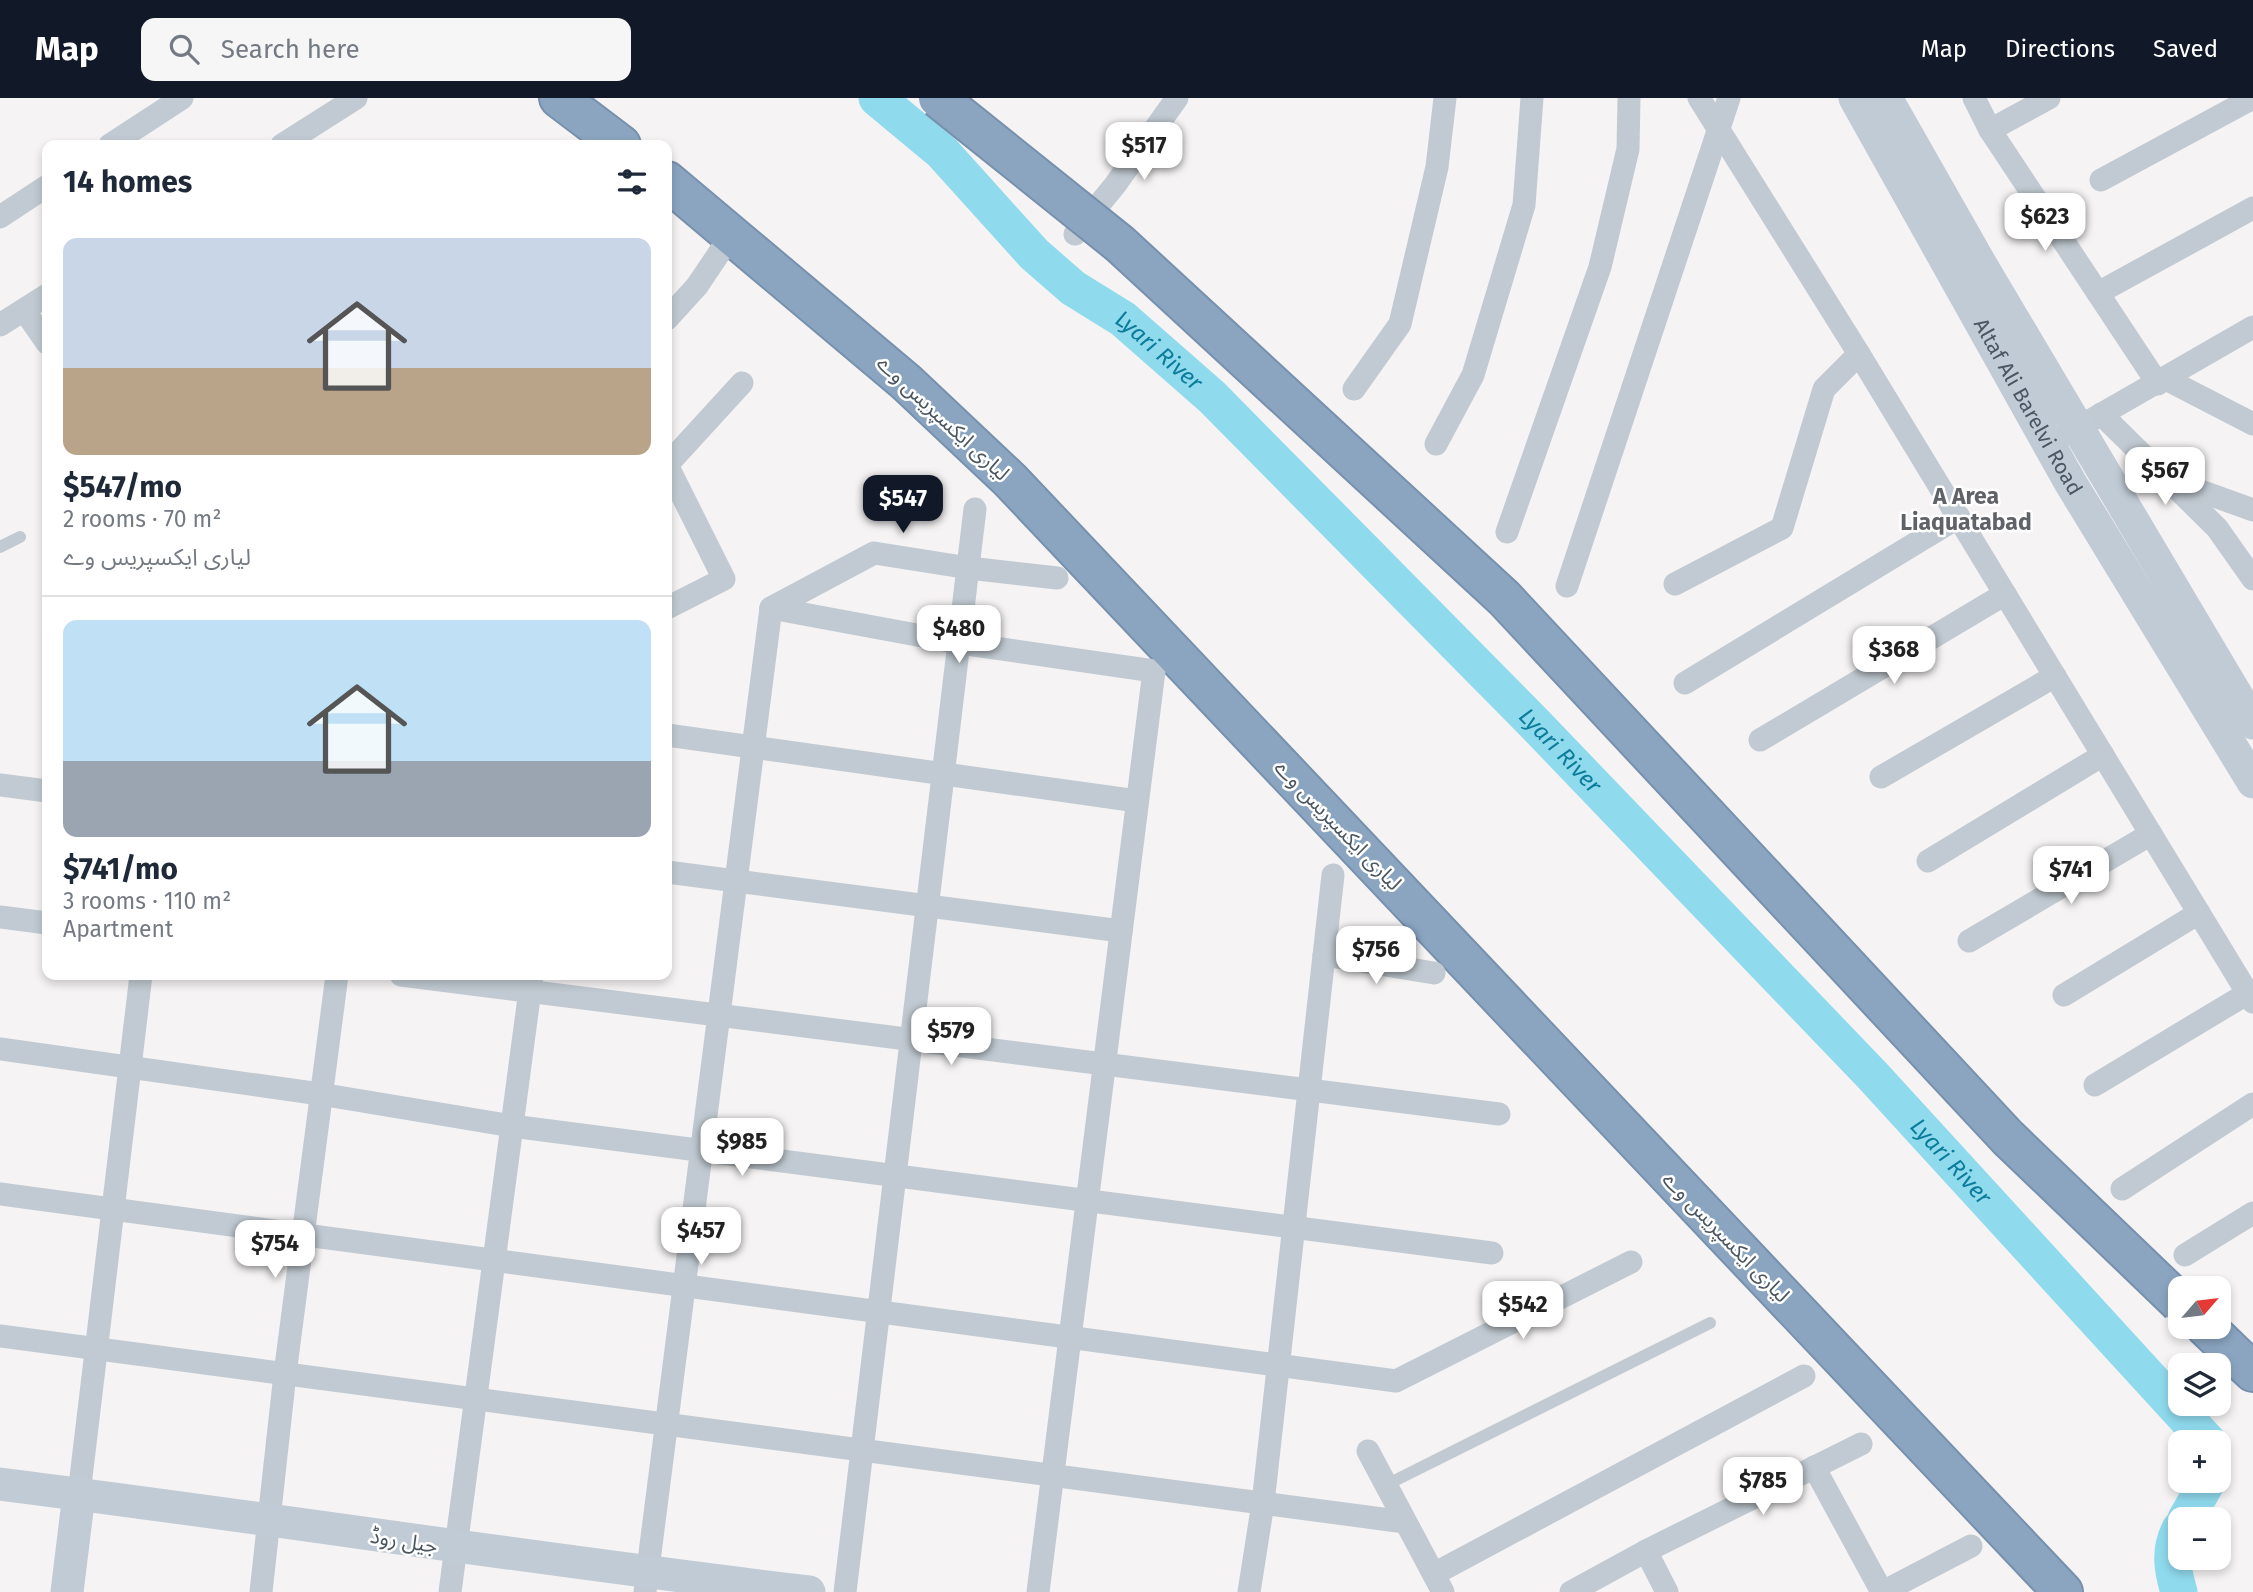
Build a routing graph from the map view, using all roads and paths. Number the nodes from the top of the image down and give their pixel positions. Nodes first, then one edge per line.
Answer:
1 (182, 98) edge
2 (355, 98) edge
3 (559, 98) edge
4 (938, 98) edge
5 (1444, 98) edge
6 (1532, 98) edge
7 (1629, 98) edge
8 (1699, 98) edge
9 (1729, 98) edge
10 (1855, 98) edge
11 (1886, 98) edge
12 (1974, 98) edge
13 (2049, 98) edge
14 (2253, 98) edge
15 (1170, 101) edge
16 (1717, 128) junction
17 (1990, 130) junction
18 (118, 140) edge
19 (290, 140) edge
20 (614, 140) edge
21 (2102, 180) dead end
22 (672, 185) edge
23 (42, 189) edge
24 (2253, 208) edge
25 (0, 217) edge
26 (732, 234) junction
27 (1074, 234) dead end
28 (2098, 293) junction
29 (42, 298) edge
30 (24, 310) junction
31 (672, 314) edge
32 (0, 325) edge
33 (2253, 327) edge
34 (42, 336) edge
35 (1859, 354) junction
36 (2162, 381) junction
37 (742, 383) dead end
38 (1354, 389) dead end
39 (2089, 421) junction
40 (2253, 424) edge
41 (1436, 444) dead end
42 (2049, 444) junction
43 (672, 460) edge
44 (672, 476) edge
45 (2167, 478) junction
46 (975, 509) dead end
47 (2253, 510) edge
48 (1959, 517) junction
49 (1507, 532) dead end
50 (20, 537) dead end
51 (0, 547) edge
52 (969, 568) junction
53 (1057, 578) dead end
54 (2253, 579) edge
55 (1675, 584) dead end
56 (1567, 586) dead end
57 (2005, 594) junction
58 (672, 605) edge
59 (771, 608) junction
60 (960, 643) junction
61 (2055, 676) junction
62 (1685, 683) dead end
63 (2253, 723) edge
64 (672, 736) edge
65 (1760, 740) dead end
66 (754, 747) junction
67 (2103, 755) junction
68 (944, 774) junction
69 (1881, 777) dead end
70 (2253, 782) edge
71 (0, 785) edge
72 (42, 790) edge
73 (1137, 800) junction
74 (2151, 834) junction
75 (1928, 861) dead end
76 (672, 873) edge
77 (1333, 874) dead end
78 (737, 881) junction
79 (928, 906) junction
80 (2199, 913) junction
81 (0, 916) edge
82 (42, 922) edge
83 (1121, 931) junction
84 (1969, 941) dead end
85 (1324, 955) junction
86 (1434, 973) dead end
87 (140, 980) edge
88 (336, 980) edge
89 (482, 980) edge
90 (531, 983) edge
91 (2064, 995) dead end
92 (2250, 998) edge
93 (719, 1016) junction
94 (912, 1040) junction
95 (0, 1049) edge
96 (1104, 1064) junction
97 (130, 1068) junction
98 (2095, 1086) dead end
99 (1311, 1091) junction
100 (320, 1094) junction
101 (2253, 1104) edge
102 (1499, 1114) dead end
103 (512, 1126) junction
104 (702, 1150) junction
105 (895, 1176) junction
106 (2122, 1189) dead end
107 (0, 1194) edge
108 (1087, 1200) junction
109 (113, 1210) junction
110 (2253, 1213) edge
111 (1292, 1227) junction
112 (303, 1237) junction
113 (1492, 1253) dead end
114 (2185, 1255) dead end
115 (494, 1262) junction
116 (1631, 1262) dead end
117 (684, 1287) junction
118 (2168, 1291) edge
119 (878, 1313) junction
120 (1710, 1322) dead end
121 (0, 1336) edge
122 (1070, 1338) junction
123 (2219, 1339) edge
124 (97, 1349) junction
125 (1277, 1365) junction
126 (2253, 1372) edge
127 (285, 1374) junction
128 (1804, 1376) dead end
129 (475, 1399) junction
130 (666, 1424) junction
131 (1861, 1444) dead end
132 (862, 1450) junction
133 (1368, 1451) dead end
134 (1815, 1467) junction
135 (1052, 1475) junction
136 (0, 1485) edge
137 (1386, 1485) junction
138 (79, 1494) junction
139 (1263, 1503) junction
140 (270, 1520) junction
141 (1405, 1522) junction
142 (1971, 1546) dead end
143 (455, 1548) junction
144 (1646, 1551) junction
145 (646, 1583) edge
146 (1439, 1583) edge
147 (67, 1592) edge
148 (261, 1592) edge
149 (450, 1592) edge
150 (809, 1592) edge
151 (845, 1592) edge
152 (1038, 1592) edge
153 (1249, 1592) edge
154 (1571, 1592) edge
155 (1667, 1592) edge
156 (1882, 1592) edge
157 (2063, 1592) edge

1 - 18 street
2 - 19 street
3 - 20 highway
4 - 118 highway, bridge
5 - 38 street
6 - 41 street
7 - 49 street
8 - 16 street
9 - 16 street
10 - 42 main road, Altaf Ali Barelvi Road
11 - 39 main road, Altaf Ali Barelvi Road
12 - 17 street
13 - 17 street
14 - 21 street
15 - 27 street
16 - 35 street
16 - 56 street
17 - 28 street
22 - 26 highway, لیاری ایکسپریس وے
23 - 25 street
24 - 28 street
26 - 31 street
26 - 157 highway, لیاری ایکسپریس وے
28 - 36 street
29 - 30 street
30 - 32 street
30 - 34 street
33 - 36 street
35 - 48 street
35 - 55 street
36 - 39 street
36 - 40 street
37 - 43 street
39 - 42 street
39 - 45 street
39 - 63 main road, Altaf Ali Barelvi Road
42 - 70 main road, Altaf Ali Barelvi Road
44 - 58 street
45 - 47 street
45 - 54 street
46 - 52 street
48 - 57 street
48 - 62 street
50 - 51 lane
52 - 53 street
52 - 59 street
52 - 60 street
57 - 61 street
57 - 65 street
59 - 60 street
59 - 66 street
60 - 68 street
60 - 73 street
61 - 67 street
61 - 69 street
64 - 66 street
66 - 68 street
66 - 78 street
67 - 74 street
67 - 75 street
68 - 73 street
68 - 79 street
71 - 72 street
73 - 83 street
74 - 80 street
74 - 84 street
76 - 78 street
77 - 85 street
78 - 79 street
78 - 93 street
79 - 83 street
79 - 94 street
80 - 91 street
80 - 92 street
81 - 82 street
83 - 96 street
85 - 86 street
85 - 99 street
87 - 97 street
88 - 100 street
89 - 90 street
90 - 93 street
90 - 103 street
92 - 98 street
93 - 94 street
93 - 104 street
94 - 96 street
94 - 105 street
95 - 97 street
96 - 99 street
96 - 108 street
97 - 100 street
97 - 109 street
99 - 102 street
99 - 111 street
100 - 103 street
100 - 112 street
101 - 106 street
103 - 104 street
103 - 115 street
104 - 105 street
104 - 117 street
105 - 108 street
105 - 119 street
107 - 109 street
108 - 111 street
108 - 122 street
109 - 112 street
109 - 124 street
110 - 114 street
111 - 113 street
111 - 125 street
112 - 115 street
112 - 127 street
115 - 117 street
115 - 129 street
116 - 125 street
117 - 119 street
117 - 130 street
119 - 122 street
119 - 132 street
120 - 137 lane
121 - 124 street
122 - 125 street
122 - 135 street
123 - 126 highway
124 - 127 street
124 - 138 street
125 - 139 street
127 - 129 street
127 - 140 street
128 - 146 street
129 - 130 street
129 - 143 street
130 - 132 street
130 - 145 street
131 - 134 street
132 - 135 street
132 - 151 street
133 - 137 street
134 - 144 street
134 - 156 street
135 - 139 street
135 - 152 street
136 - 138 main road, جیل روڈ
137 - 141 street
138 - 140 main road, جیل روڈ
138 - 147 main road
139 - 141 street
139 - 153 street
140 - 143 main road, جیل روڈ
140 - 148 street
141 - 146 street
142 - 156 street
143 - 145 main road, جیل روڈ
143 - 149 street
144 - 154 street
144 - 155 street
145 - 150 main road, جیل روڈ

